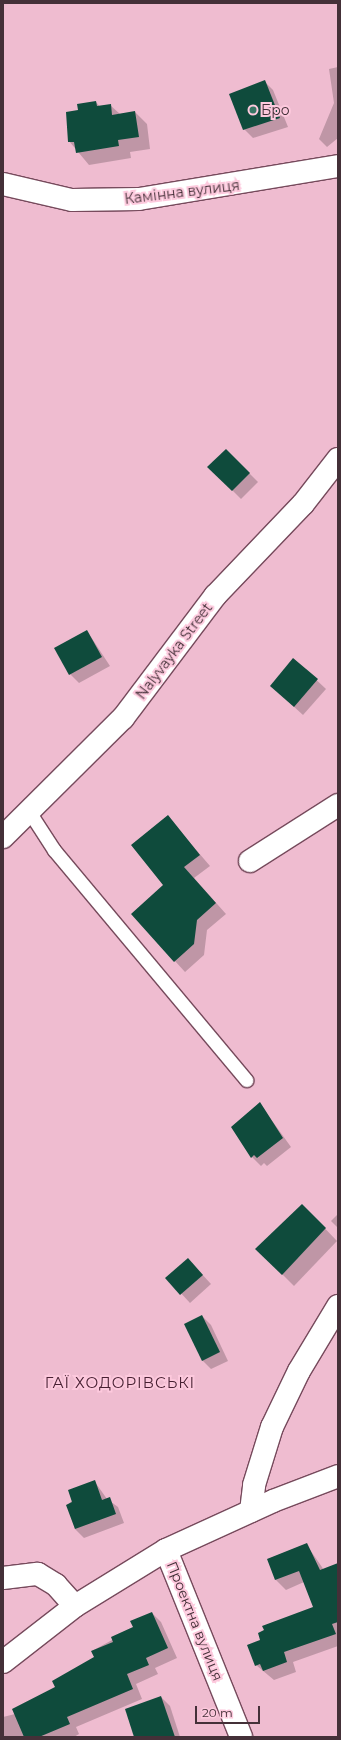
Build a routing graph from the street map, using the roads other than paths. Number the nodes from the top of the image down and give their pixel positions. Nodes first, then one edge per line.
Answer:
1 (338, 166) edge
2 (3, 184) edge
3 (338, 459) edge
4 (338, 805) edge
5 (30, 813) junction
6 (3, 837) edge
7 (250, 861) dead end
8 (246, 1080) dead end
9 (338, 1306) edge
10 (338, 1476) edge
11 (251, 1511) junction
12 (166, 1550) junction
13 (3, 1578) edge
14 (76, 1606) junction
15 (3, 1662) edge
16 (241, 1737) edge

1 - 2 street, Камінна вулиця
3 - 5 street, Nalyvayka Street
4 - 7 street
5 - 6 street, Nalyvayka Street
5 - 8 lane
9 - 11 street
10 - 11 street
11 - 12 street
12 - 14 street
12 - 16 street, Проектна вулиця
13 - 14 street
14 - 15 street

